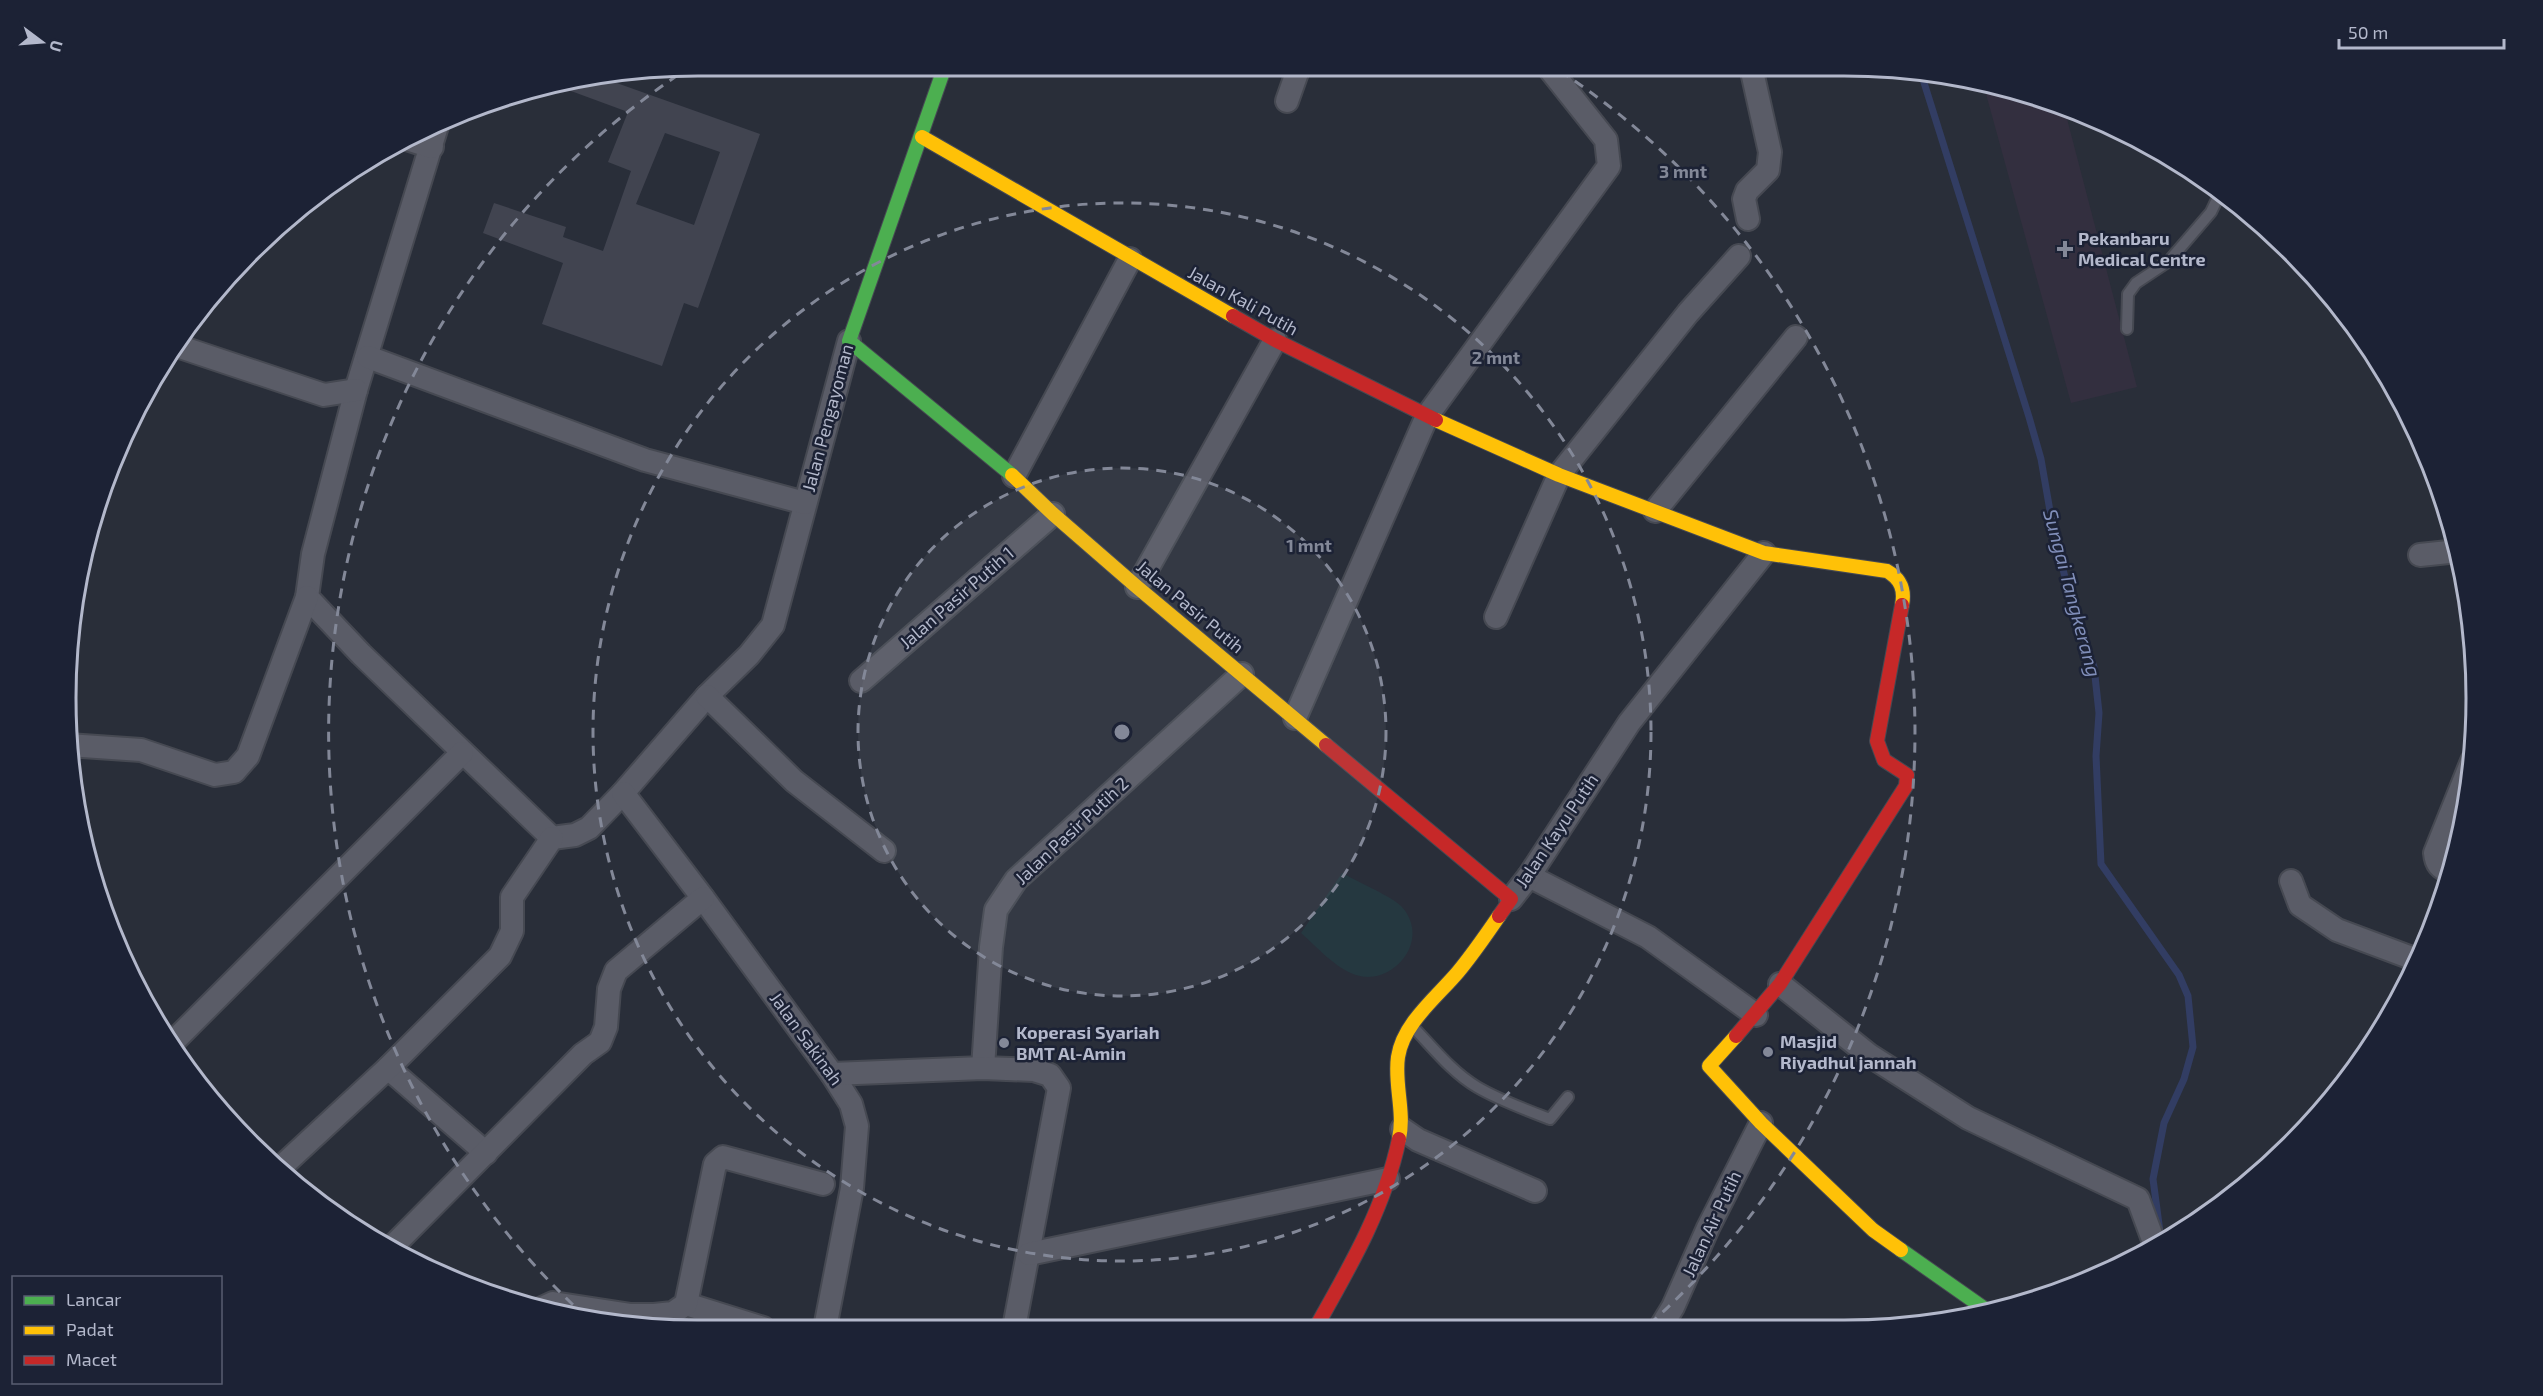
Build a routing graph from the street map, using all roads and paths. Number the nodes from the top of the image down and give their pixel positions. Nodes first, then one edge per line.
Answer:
1 (942, 76) edge
2 (1296, 76) edge
3 (1555, 76) edge
4 (1753, 76) edge
5 (1287, 101) dead end
6 (434, 136) edge
7 (922, 137) junction
8 (2217, 200) edge
9 (1748, 219) dead end
10 (1739, 256) dead end
11 (1130, 259) junction
12 (2127, 330) dead end
13 (1796, 337) dead end
14 (1275, 340) junction
15 (849, 341) junction
16 (184, 348) edge
17 (368, 357) junction
18 (356, 390) junction
19 (1427, 416) junction
20 (1559, 475) junction
21 (1014, 476) junction
22 (805, 503) junction
23 (1656, 511) junction
24 (1053, 514) junction
25 (2449, 552) edge
26 (1764, 553) junction
27 (2420, 555) dead end
28 (1137, 587) junction
29 (307, 597) junction
30 (1496, 617) dead end
31 (1242, 674) junction
32 (861, 681) dead end
33 (706, 696) junction
34 (1295, 718) junction
35 (79, 746) edge
36 (462, 753) junction
37 (623, 793) junction
38 (2459, 794) edge
39 (552, 838) junction
40 (884, 851) dead end
41 (2442, 869) edge
42 (1529, 876) junction
43 (2291, 881) dead end
44 (703, 898) junction
45 (1510, 899) junction
46 (2409, 957) edge
47 (1780, 984) junction
48 (1756, 1015) junction
49 (1413, 1027) junction
50 (178, 1037) edge
51 (388, 1068) junction
52 (983, 1068) junction
53 (832, 1074) junction
54 (1568, 1097) dead end
55 (1761, 1123) junction
56 (1402, 1129) junction
57 (486, 1153) junction
58 (286, 1163) edge
59 (1388, 1179) junction
60 (823, 1184) dead end
61 (1535, 1191) dead end
62 (2152, 1238) edge
63 (397, 1242) edge
64 (1029, 1254) junction
65 (686, 1304) junction
66 (563, 1305) edge
67 (1979, 1305) edge
68 (737, 1320) edge
69 (827, 1320) edge
70 (1016, 1320) edge
71 (1323, 1320) edge
72 (1665, 1320) edge

1 - 7 street, Jalan Pengayoman
2 - 5 street
3 - 19 street
4 - 9 street
6 - 17 street
7 - 11 street, Jalan Kali Putih
7 - 15 street, Jalan Pengayoman
8 - 12 lane
10 - 20 street
11 - 14 street, Jalan Kali Putih
11 - 21 street
13 - 23 street
14 - 19 street, Jalan Kali Putih
14 - 28 street
15 - 21 street, Jalan Pasir Putih
15 - 22 street, Jalan Pengayoman
16 - 18 street
17 - 18 street
17 - 22 street, Jalan Pengayoman
18 - 29 street
19 - 20 street, Jalan Kali Putih
19 - 34 street
20 - 23 street
20 - 30 street
21 - 24 street, Jalan Pasir Putih
22 - 33 street
23 - 26 street
24 - 28 street, Jalan Pasir Putih
24 - 32 street, Jalan Pasir Putih 1
25 - 27 street
26 - 42 street, Jalan Kayu Putih
26 - 47 street
28 - 31 street, Jalan Pasir Putih
29 - 35 street
29 - 36 street
31 - 34 street, Jalan Pasir Putih
31 - 52 street, Jalan Pasir Putih 2
33 - 37 street
33 - 40 street
34 - 45 street, Jalan Pasir Putih
36 - 39 street
36 - 50 street
37 - 39 street
37 - 44 street, Jalan Sakinah
38 - 41 street
39 - 51 street
42 - 45 street, Jalan Kayu Putih
42 - 48 street
43 - 46 street
44 - 53 street, Jalan Sakinah
44 - 57 street
45 - 49 street, Jalan Kayu Putih
47 - 48 street
47 - 62 street
48 - 55 street
49 - 54 lane
49 - 56 street, Jalan Kayu Putih
51 - 57 street
51 - 58 street
52 - 53 street
52 - 64 street
53 - 69 street, Jalan Sakinah
55 - 67 street
55 - 72 street, Jalan Air Putih
56 - 59 street, Jalan Kayu Putih
56 - 61 street
57 - 63 street
59 - 64 street
59 - 71 street, Jalan Kayu Putih
60 - 65 street
64 - 70 street
65 - 66 street
65 - 68 street

